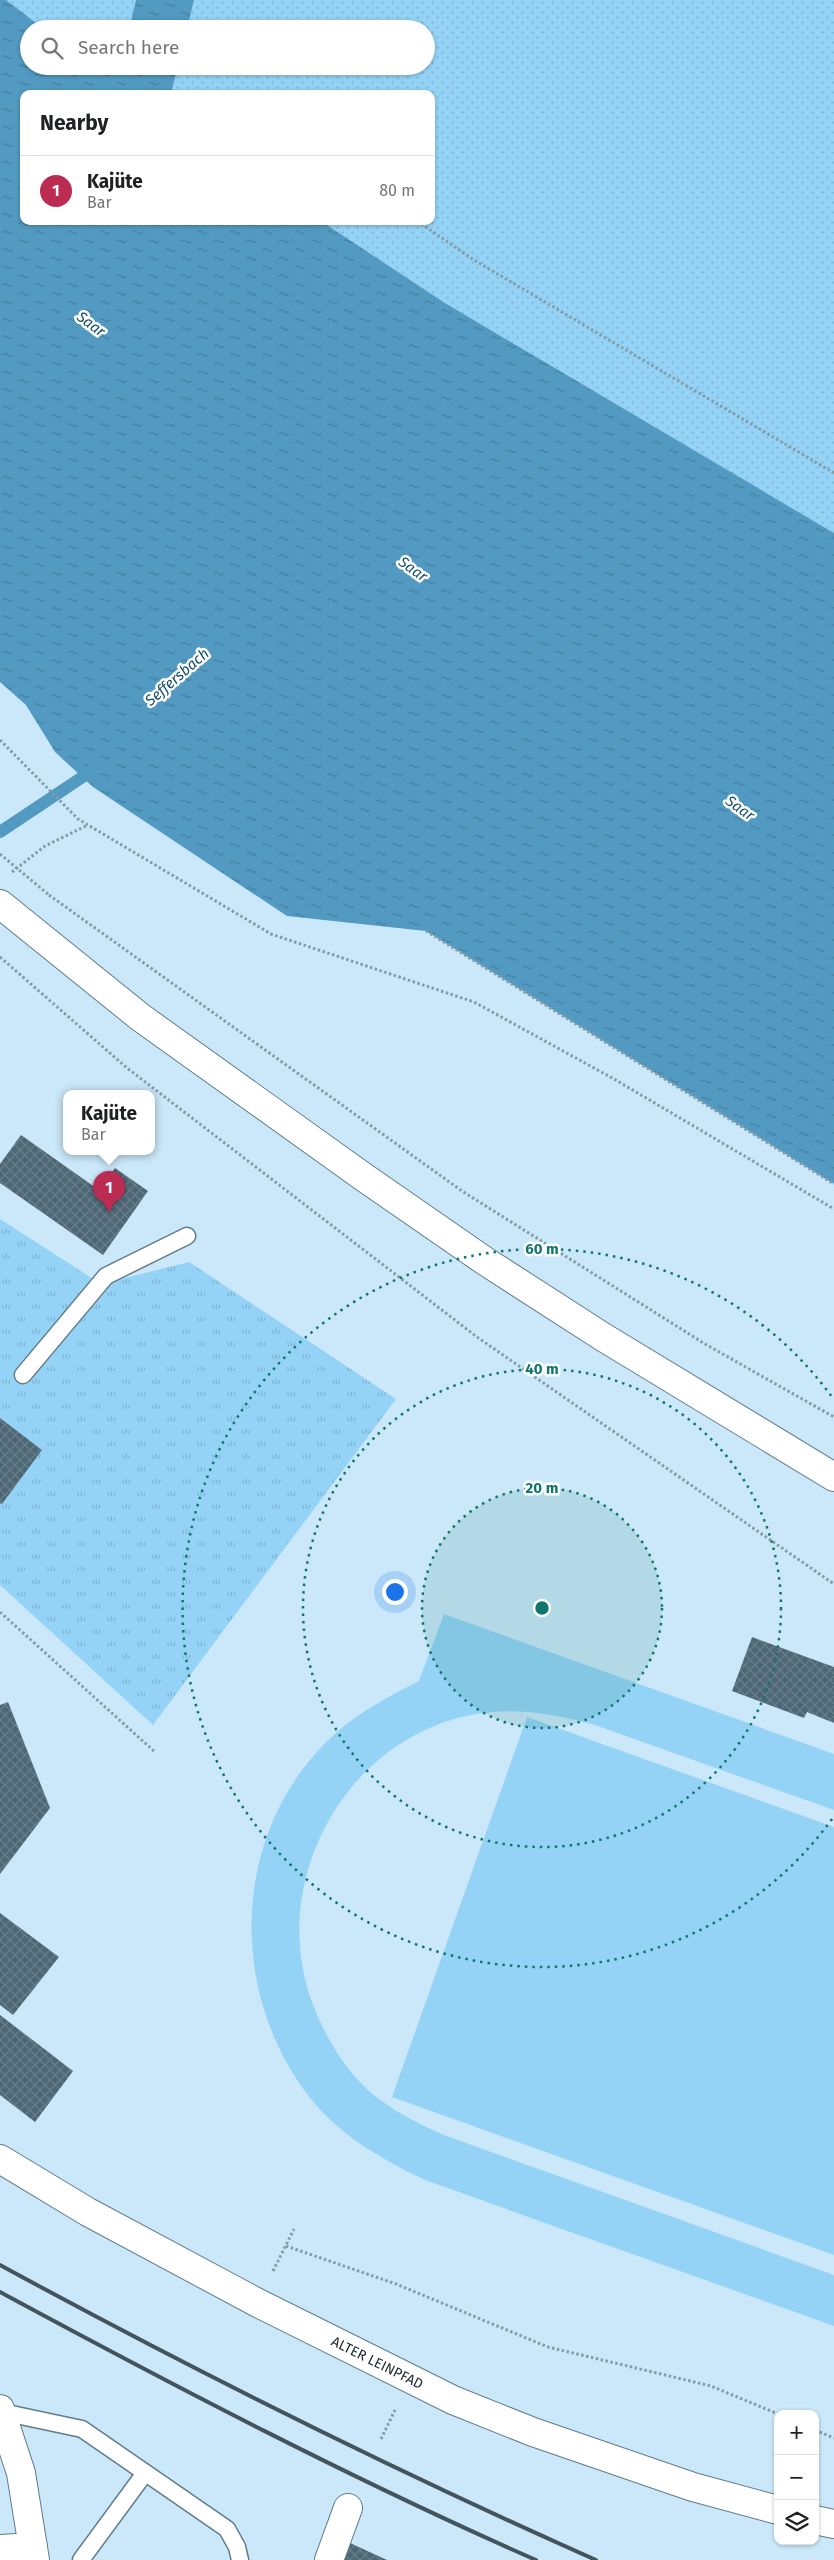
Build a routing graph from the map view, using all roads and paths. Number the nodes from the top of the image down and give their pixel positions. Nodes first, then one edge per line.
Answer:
1 (423, 225) edge
2 (834, 473) edge
3 (0, 740) edge
4 (88, 825) junction
5 (0, 854) edge
6 (8, 876) dead end
7 (2, 906) edge
8 (426, 931) dead end
9 (0, 957) edge
10 (834, 1184) edge
11 (834, 1209) edge
12 (187, 1236) dead end
13 (23, 1375) dead end
14 (834, 1417) edge
15 (834, 1477) edge
16 (834, 1584) edge
17 (0, 1612) edge
18 (155, 1752) dead end
19 (0, 2159) edge
20 (294, 2229) dead end
21 (286, 2246) junction
22 (256, 2302) junction
23 (1, 2411) edge
24 (774, 2412) edge
25 (819, 2432) edge
26 (834, 2438) edge
27 (146, 2473) junction
28 (348, 2508) dead end
29 (774, 2509) edge
30 (819, 2521) edge
31 (834, 2524) edge
32 (0, 2549) edge
33 (34, 2553) edge
34 (81, 2560) edge
35 (240, 2560) edge
36 (329, 2560) edge

1 - 2 path
3 - 4 path
4 - 6 path
4 - 11 path
5 - 14 path, bridge
7 - 15 street
8 - 10 path
9 - 16 path
12 - 13 lane
17 - 18 path
19 - 22 street, ALTER LEINPFAD
20 - 21 path
21 - 22 path
21 - 24 path
22 - 29 street, ALTER LEINPFAD
23 - 27 lane
23 - 33 street
25 - 26 path
27 - 34 lane
27 - 35 lane
28 - 36 street
30 - 31 street
32 - 33 street

